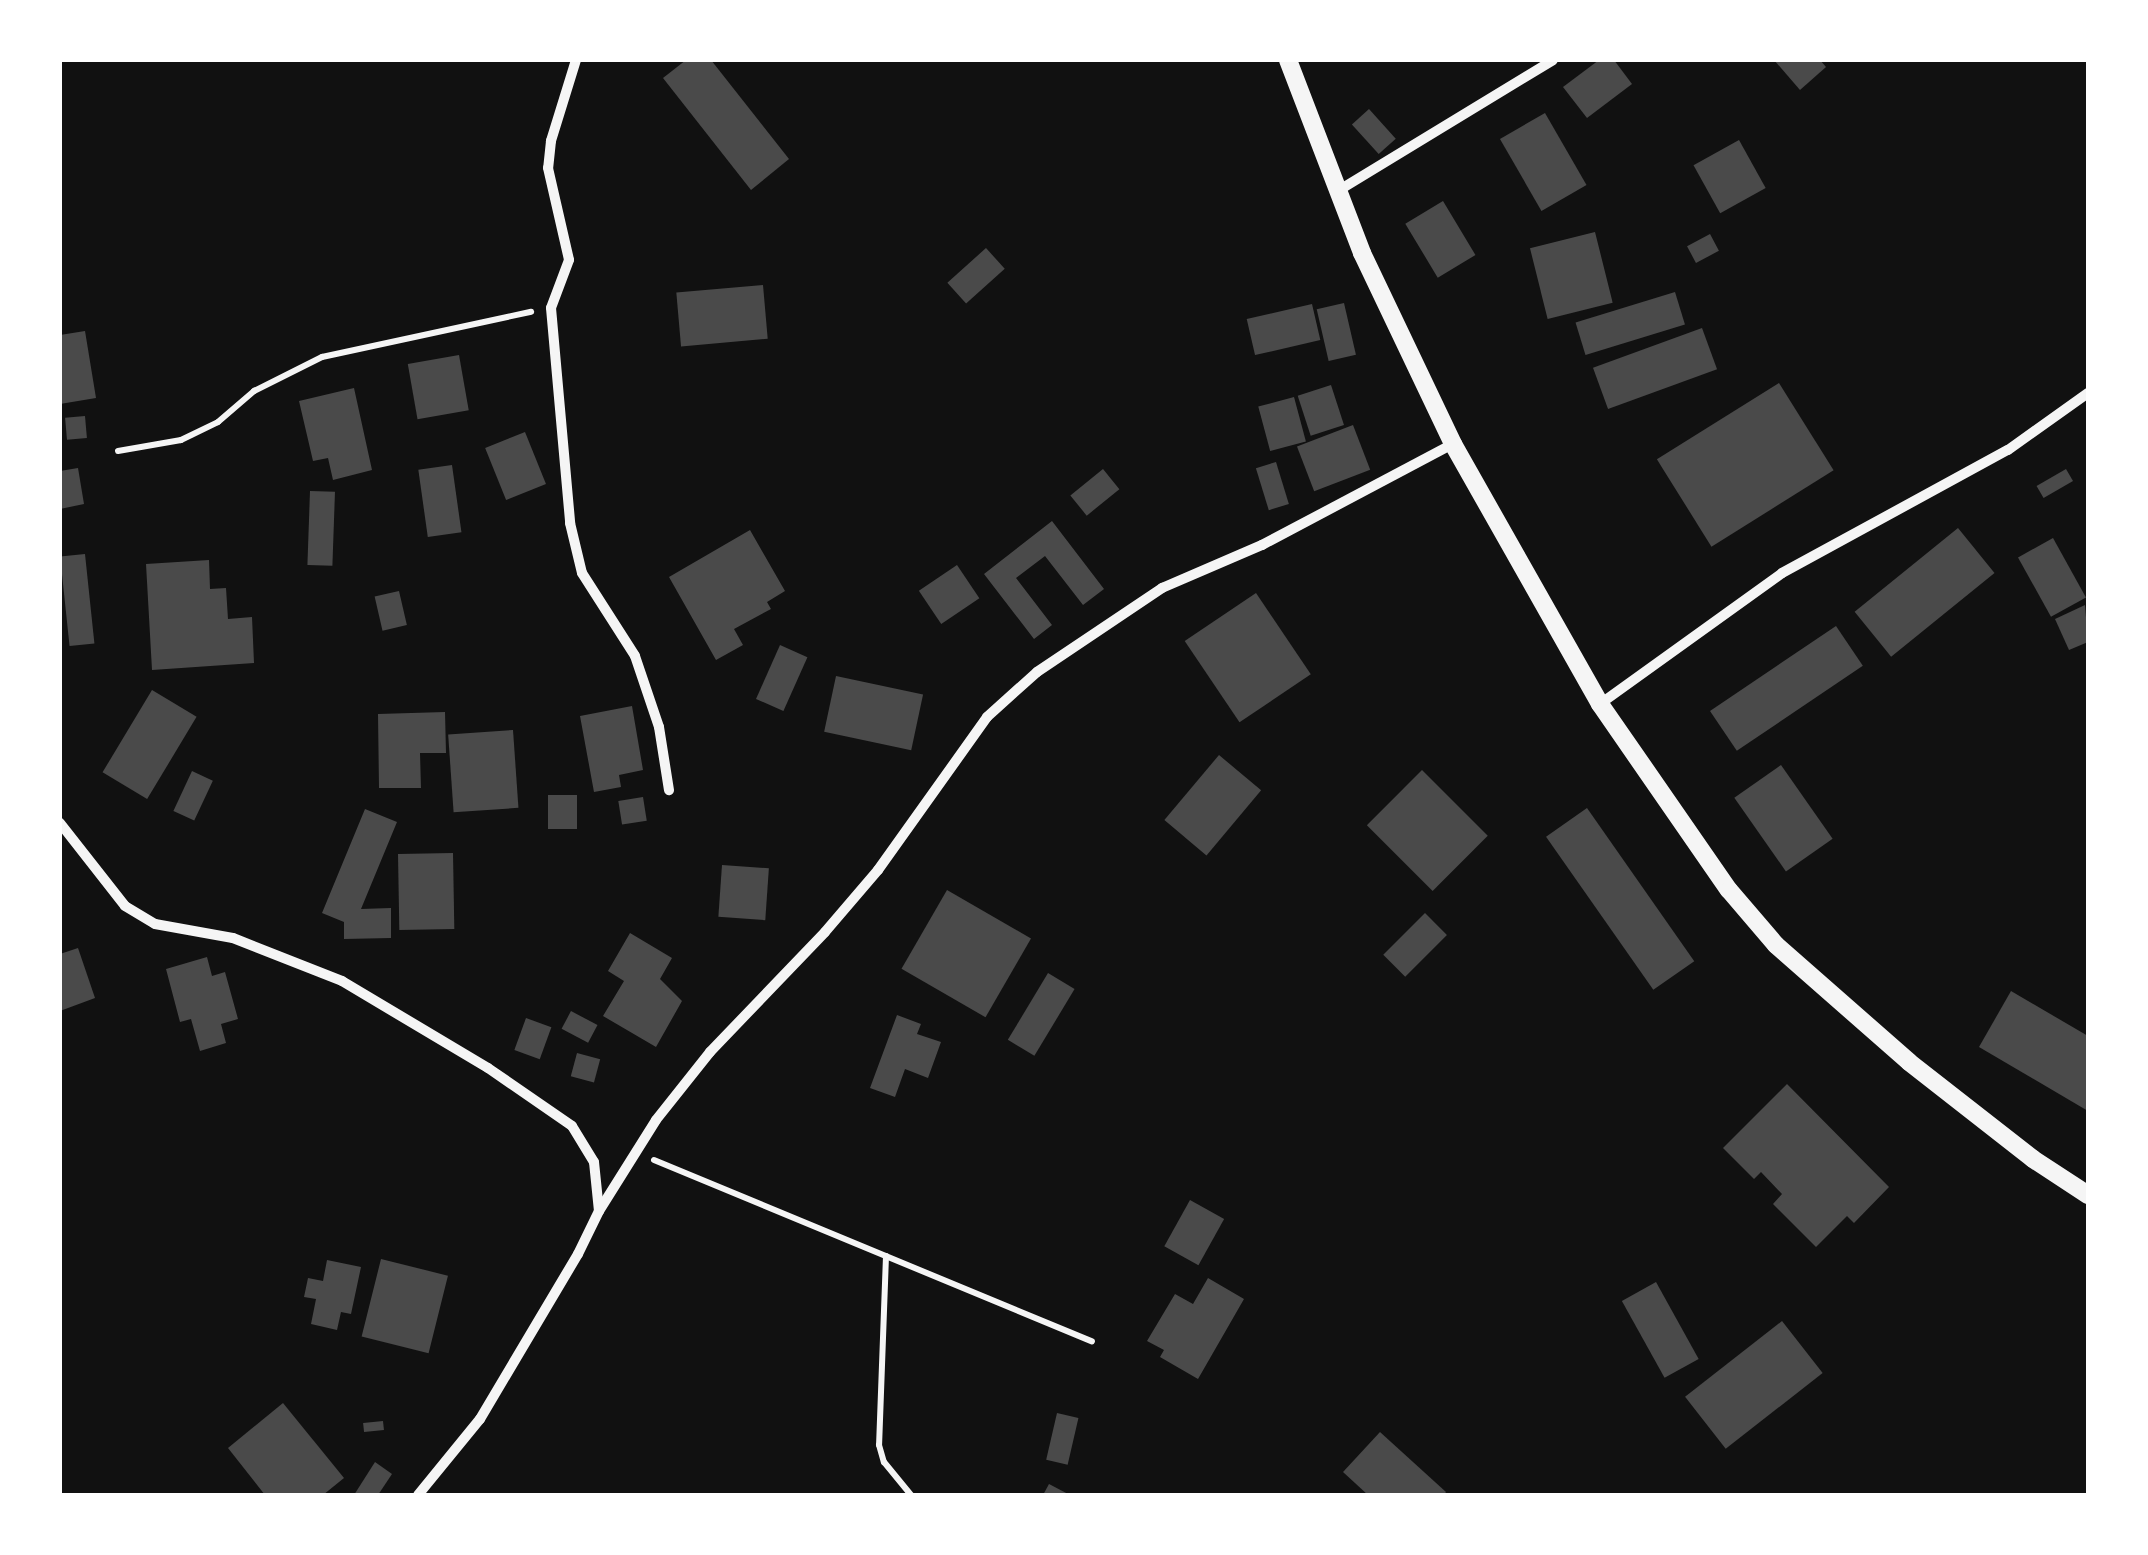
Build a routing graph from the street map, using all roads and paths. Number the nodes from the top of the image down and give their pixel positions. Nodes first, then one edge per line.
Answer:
1 (576, 60) edge
2 (1288, 60) edge
3 (1553, 60) edge
4 (1341, 190) junction
5 (552, 308) junction
6 (2088, 393) edge
7 (1452, 444) junction
8 (118, 451) dead end
9 (1600, 704) junction
10 (668, 790) dead end
11 (60, 823) edge
12 (634, 1152) junction
13 (2088, 1195) edge
14 (599, 1211) junction
15 (886, 1256) junction
16 (1092, 1341) dead end
17 (418, 1495) edge
18 (911, 1495) edge

1 - 5 street
2 - 4 street
3 - 4 street
4 - 7 street
5 - 8 path
5 - 10 street
6 - 9 street
7 - 9 street
7 - 12 street
9 - 13 street
11 - 14 street
12 - 14 street
12 - 15 path
14 - 17 street
15 - 16 path
15 - 18 path

